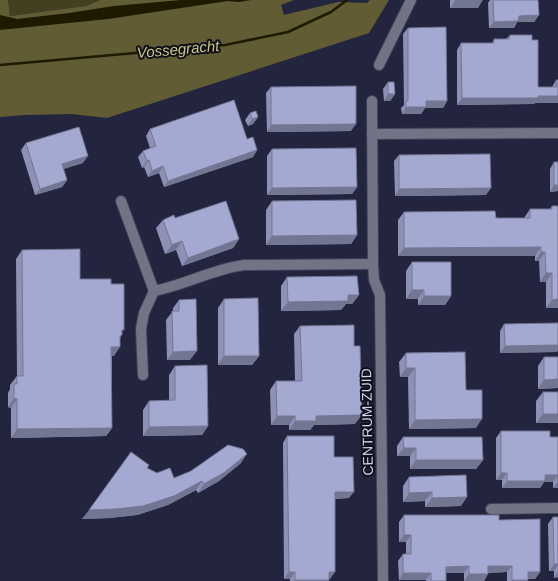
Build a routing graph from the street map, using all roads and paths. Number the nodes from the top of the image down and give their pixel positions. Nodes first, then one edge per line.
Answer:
1 (411, 0) edge
2 (379, 65) dead end
3 (372, 101) dead end
4 (558, 133) edge
5 (372, 134) junction
6 (121, 202) dead end
7 (373, 264) junction
8 (154, 291) junction
9 (143, 375) dead end
10 (558, 508) edge
11 (491, 509) dead end
12 (383, 581) edge

1 - 2 street
3 - 5 street, CENTRUM-ZUID
4 - 5 street
5 - 7 street, CENTRUM-ZUID
6 - 8 street
7 - 8 street
7 - 12 street, CENTRUM-ZUID
8 - 9 street
10 - 11 street

